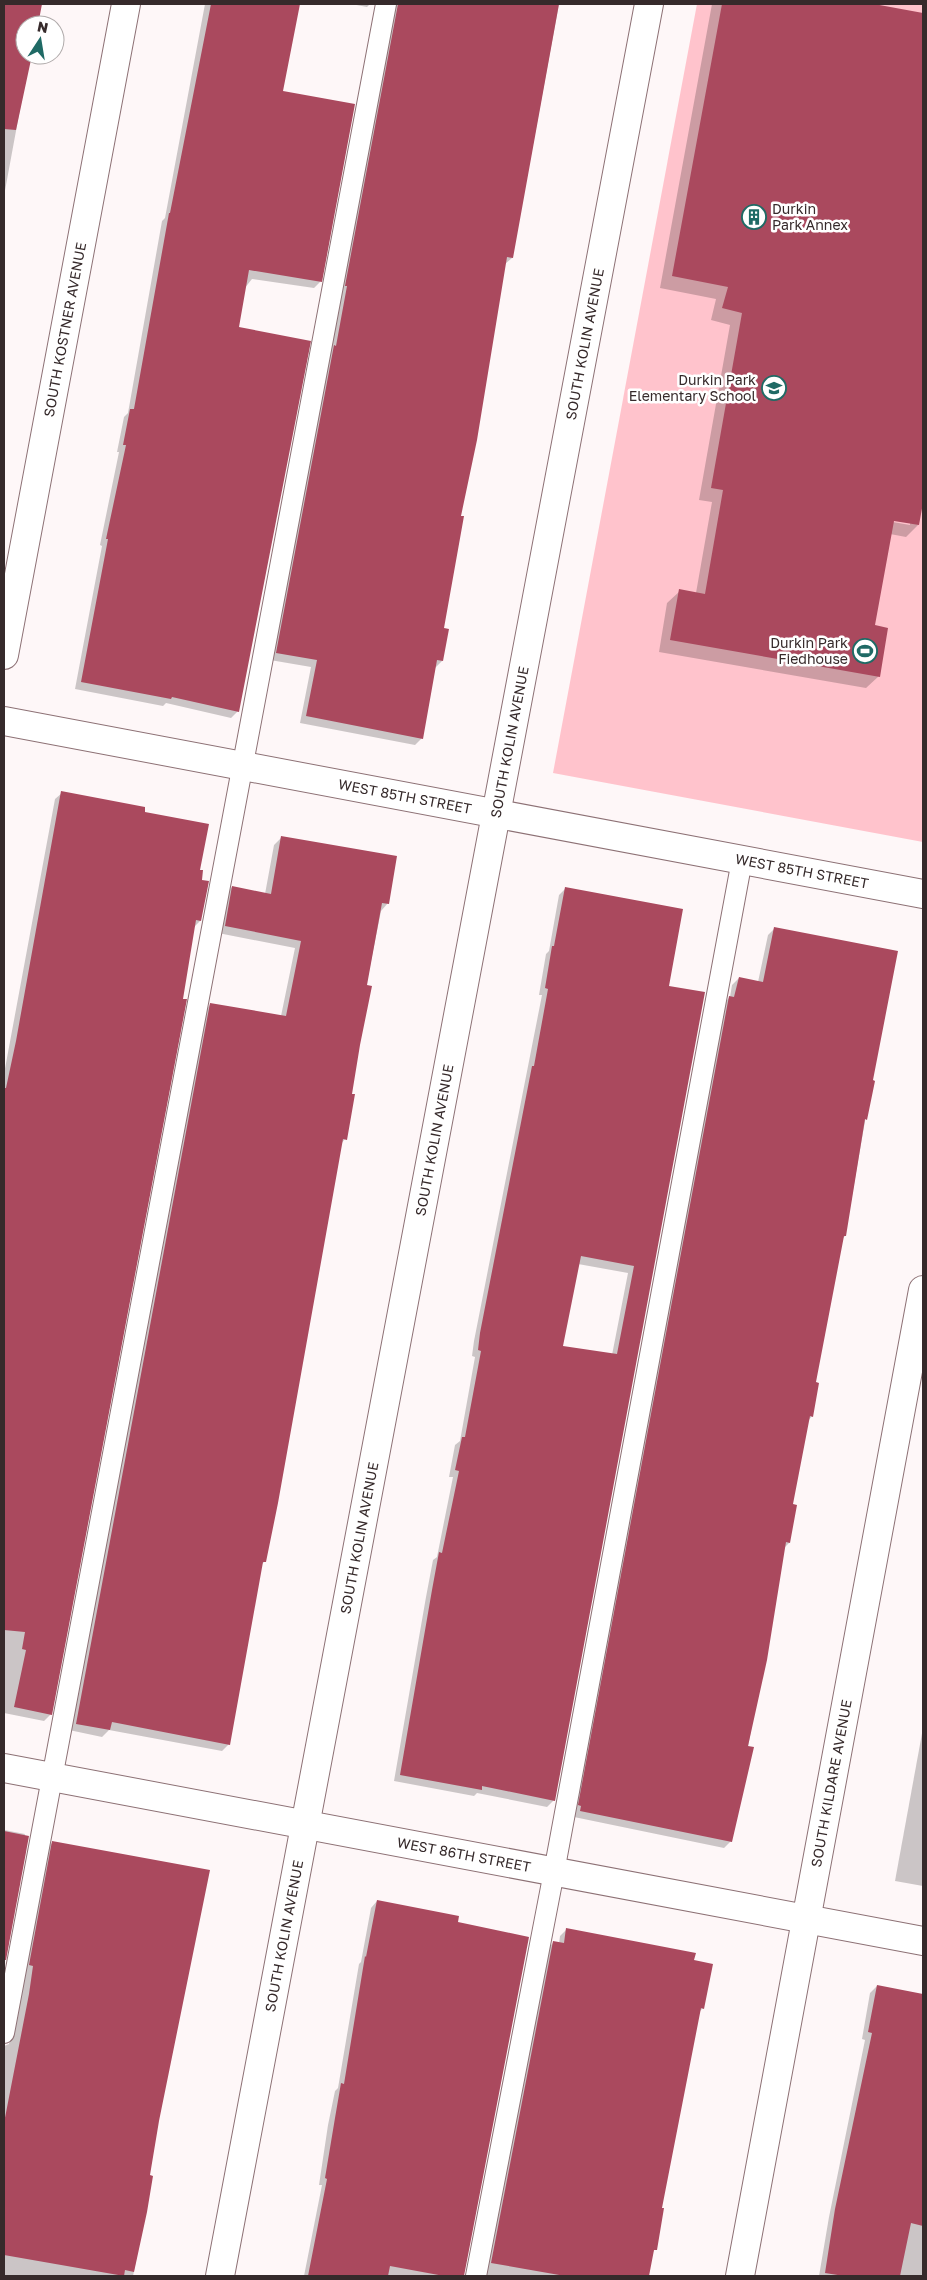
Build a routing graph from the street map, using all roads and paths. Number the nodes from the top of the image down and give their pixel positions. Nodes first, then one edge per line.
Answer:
1 (126, 4) edge
2 (386, 4) edge
3 (649, 4) edge
4 (4, 655) edge
5 (4, 721) edge
6 (243, 766) junction
7 (496, 813) junction
8 (742, 860) junction
9 (923, 894) edge
10 (923, 1290) edge
11 (4, 1768) edge
12 (53, 1777) junction
13 (306, 1824) junction
14 (554, 1872) junction
15 (807, 1920) junction
16 (923, 1941) edge
17 (4, 2033) edge
18 (220, 2276) edge
19 (476, 2276) edge
20 (740, 2276) edge

1 - 4 street, SOUTH KOSTNER AVENUE
2 - 6 lane
3 - 7 street, SOUTH KOLIN AVENUE
5 - 6 street, WEST 85TH STREET
6 - 7 street, WEST 85TH STREET
6 - 12 lane
7 - 8 street, WEST 85TH STREET
7 - 13 street, SOUTH KOLIN AVENUE
8 - 9 street, WEST 85TH STREET
8 - 14 lane
10 - 15 street, SOUTH KILDARE AVENUE
11 - 12 street, WEST 86TH STREET
12 - 13 street, WEST 86TH STREET
12 - 17 lane
13 - 14 street, WEST 86TH STREET
13 - 18 street, SOUTH KOLIN AVENUE
14 - 15 street, WEST 86TH STREET
14 - 19 lane
15 - 16 street, WEST 86TH STREET
15 - 20 street, SOUTH KILDARE AVENUE

